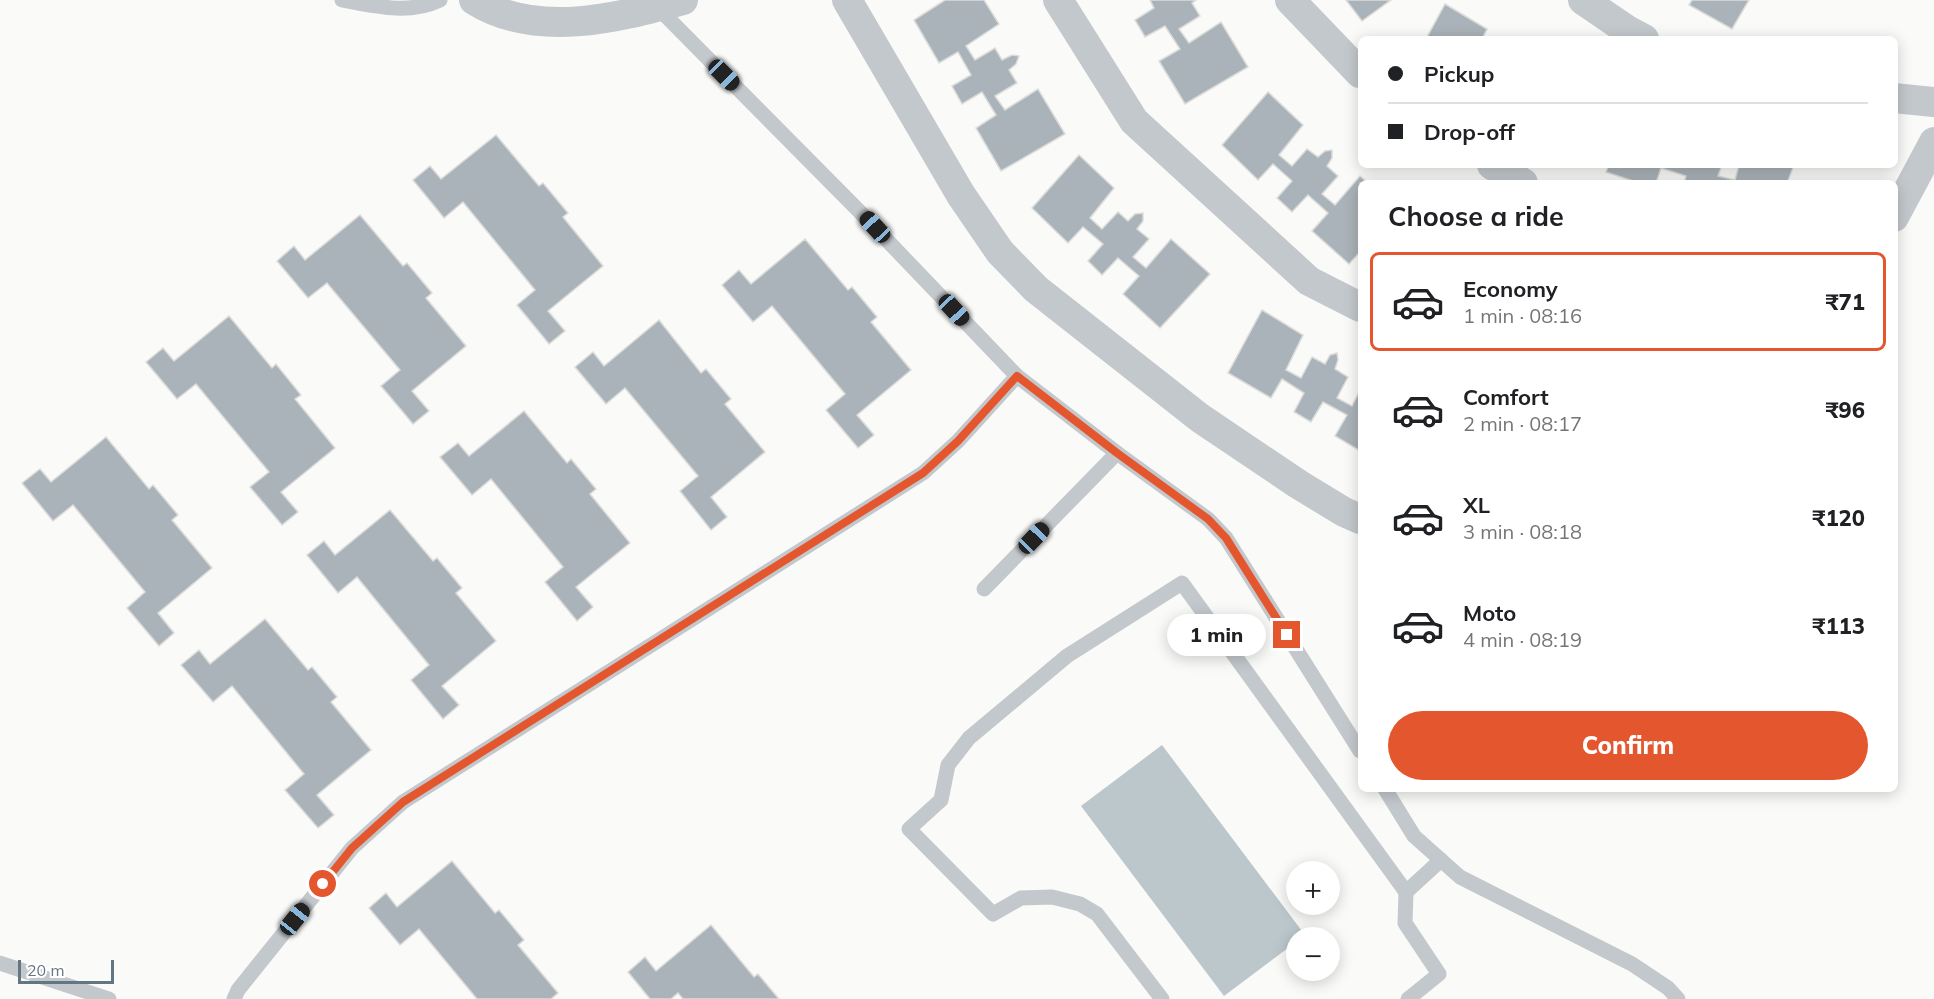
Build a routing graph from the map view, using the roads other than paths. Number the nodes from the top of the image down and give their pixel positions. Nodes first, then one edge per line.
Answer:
1 (342, 0) edge
2 (440, 0) edge
3 (474, 0) edge
4 (847, 0) edge
5 (1058, 0) edge
6 (1290, 0) edge
7 (1583, 0) edge
8 (670, 4) edge
9 (1638, 36) edge
10 (1358, 71) edge
11 (1898, 98) edge
12 (1934, 102) edge
13 (1934, 142) edge
14 (1497, 168) edge
15 (1518, 180) edge
16 (1898, 210) edge
17 (1358, 306) edge
18 (1017, 376) junction
19 (1117, 453) junction
20 (1358, 518) edge
21 (984, 589) dead end
22 (1358, 748) edge
23 (1387, 792) edge
24 (1441, 860) junction
25 (1406, 892) junction
26 (0, 963) edge
27 (109, 999) edge
28 (234, 999) edge
29 (1162, 999) edge
30 (1408, 999) edge
31 (1678, 999) edge

1 - 2 lane
3 - 8 street
4 - 20 street
5 - 17 street
6 - 10 street
7 - 9 street
8 - 18 lane
11 - 12 street
13 - 16 street
14 - 15 street
18 - 19 lane
18 - 28 lane
19 - 21 lane
19 - 22 lane
23 - 24 lane
24 - 25 lane
24 - 31 lane
25 - 29 lane
25 - 30 lane
26 - 27 lane

